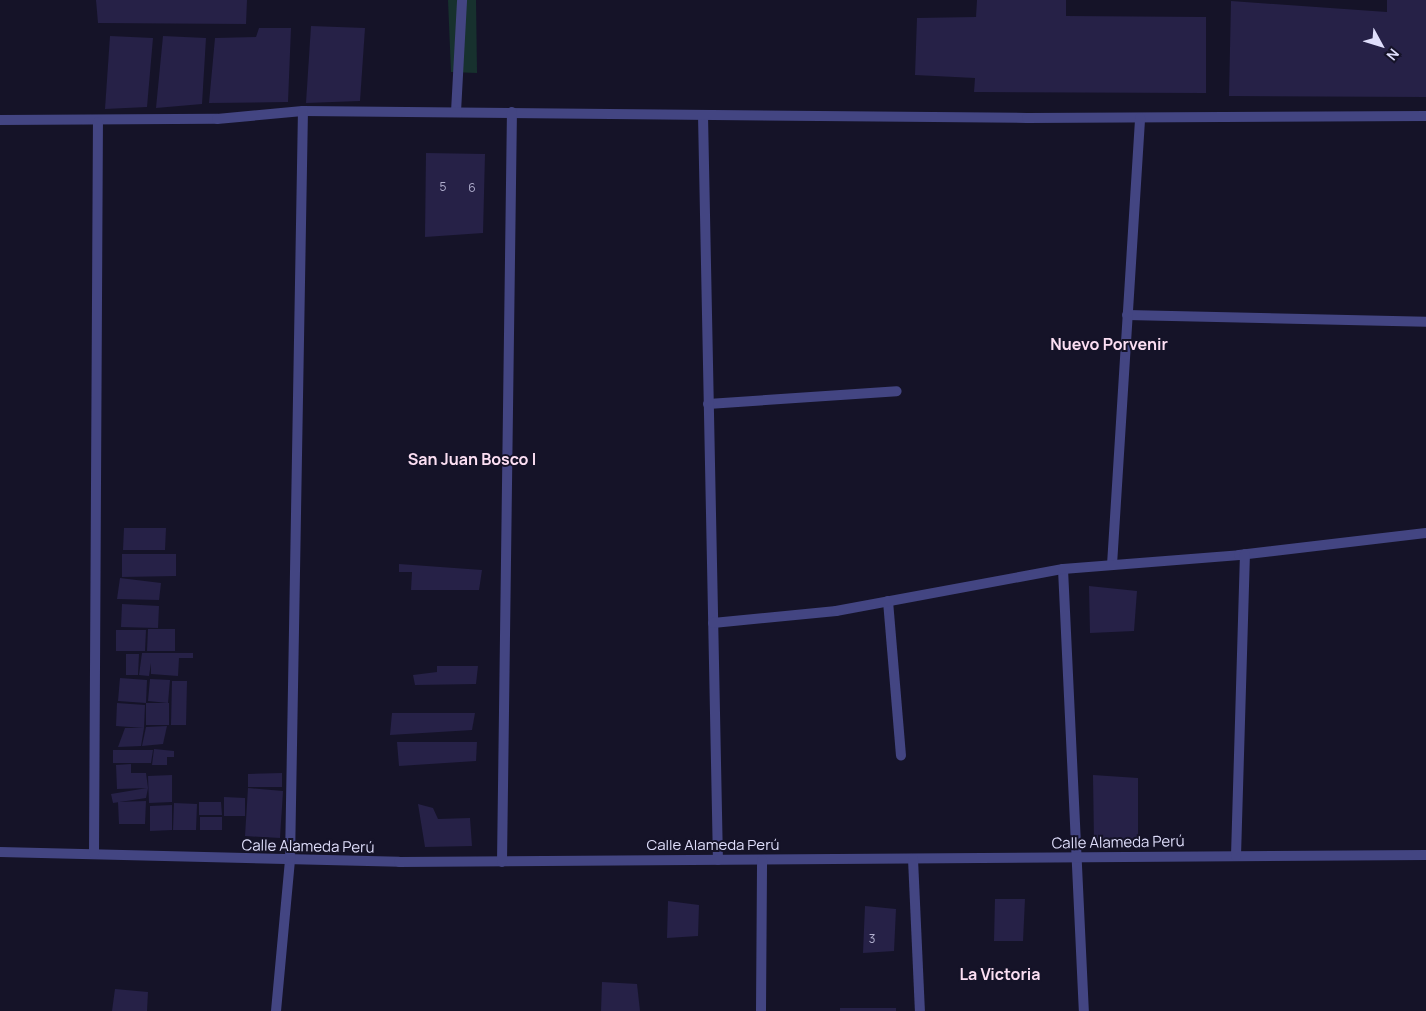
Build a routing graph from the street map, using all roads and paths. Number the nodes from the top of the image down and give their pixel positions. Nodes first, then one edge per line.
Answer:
1 (462, 0) edge
2 (303, 111) junction
3 (456, 112) junction
4 (512, 112) junction
5 (703, 115) junction
6 (1426, 116) edge
7 (1140, 118) junction
8 (0, 120) edge
9 (98, 122) junction
10 (1126, 315) junction
11 (1426, 322) edge
12 (897, 391) dead end
13 (708, 404) junction
14 (1426, 533) edge
15 (1245, 554) junction
16 (1112, 565) junction
17 (1063, 569) junction
18 (888, 601) junction
19 (713, 623) junction
20 (901, 755) dead end
21 (0, 852) edge
22 (94, 854) junction
23 (1426, 855) edge
24 (1236, 856) junction
25 (1077, 858) junction
26 (913, 859) junction
27 (718, 860) junction
28 (762, 860) junction
29 (290, 861) junction
30 (502, 862) junction
31 (276, 1011) edge
32 (761, 1011) edge
33 (920, 1011) edge
34 (1084, 1011) edge

1 - 3 street
2 - 3 street
2 - 9 street
2 - 29 street
3 - 4 street
4 - 5 street
4 - 30 street
5 - 7 street
5 - 13 street
6 - 7 street
7 - 10 street
8 - 9 street
9 - 22 street
10 - 11 street
10 - 16 street
12 - 13 street
13 - 19 street
14 - 15 street
15 - 16 street
15 - 24 street
16 - 17 street
17 - 18 street
17 - 25 street
18 - 19 street
18 - 20 street
19 - 27 street
21 - 22 street, Calle Alameda Perú
22 - 29 street, Calle Alameda Perú
23 - 24 street, Calle Alameda Perú
24 - 25 street, Calle Alameda Perú
25 - 26 street, Calle Alameda Perú
25 - 34 street
26 - 28 street, Calle Alameda Perú
26 - 33 street
27 - 28 street, Calle Alameda Perú
27 - 30 street, Calle Alameda Perú
28 - 32 street
29 - 30 street, Calle Alameda Perú
29 - 31 street

